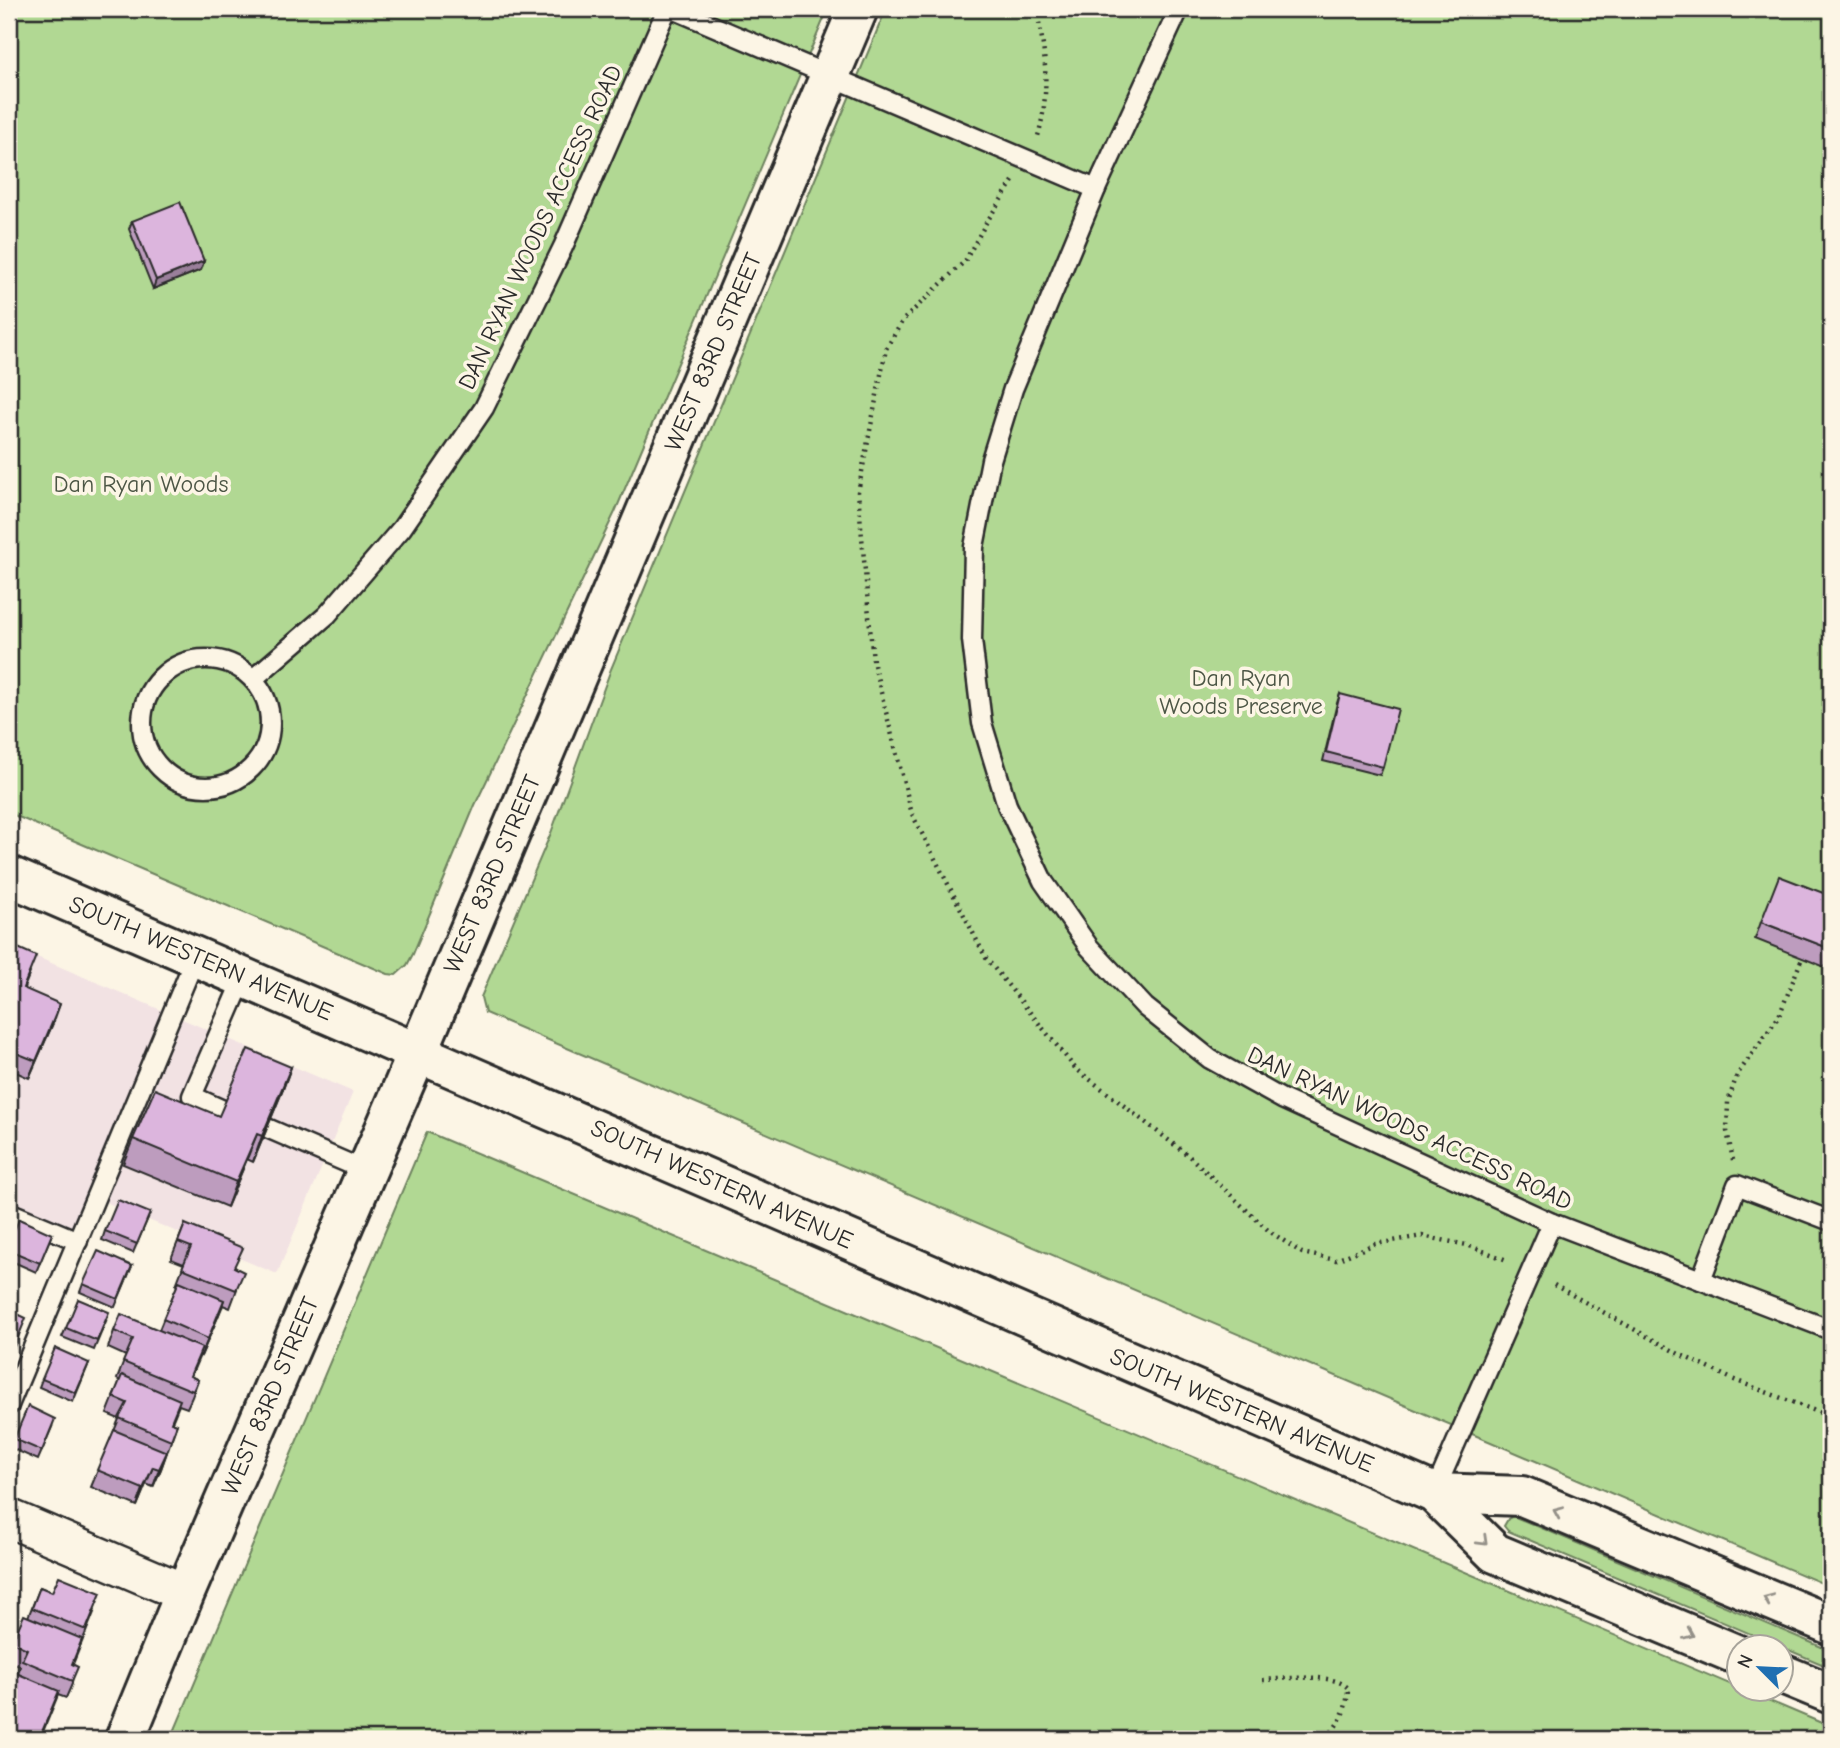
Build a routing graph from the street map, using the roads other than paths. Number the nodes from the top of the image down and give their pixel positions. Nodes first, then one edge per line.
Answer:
1 (667, 9) edge
2 (673, 9) edge
3 (858, 9) edge
4 (1179, 9) edge
5 (830, 75) junction
6 (1096, 189) junction
7 (253, 679) junction
8 (9, 876) edge
9 (196, 956) junction
10 (244, 976) junction
11 (418, 1052) junction
12 (223, 1110) edge
13 (267, 1128) edge
14 (366, 1171) junction
15 (9, 1212) edge
16 (1831, 1221) edge
17 (1552, 1223) junction
18 (78, 1241) junction
19 (1701, 1280) junction
20 (1831, 1330) edge
21 (9, 1405) edge
22 (1434, 1493) junction
23 (9, 1518) edge
24 (185, 1593) junction
25 (1831, 1625) edge
26 (1724, 1649) edge
27 (1794, 1679) edge
28 (1831, 1694) edge
29 (125, 1739) edge

1 - 7 lane, DAN RYAN WOODS ACCESS ROAD
2 - 5 lane
3 - 5 main road, WEST 83RD STREET
4 - 6 lane, DAN RYAN WOODS ACCESS ROAD
5 - 6 lane
5 - 11 main road, WEST 83RD STREET
6 - 17 lane, DAN RYAN WOODS ACCESS ROAD
7 - 7 lane
8 - 9 main road, SOUTH WESTERN AVENUE
9 - 10 main road, SOUTH WESTERN AVENUE
9 - 18 lane
10 - 11 main road, SOUTH WESTERN AVENUE
10 - 12 lane
11 - 14 main road, WEST 83RD STREET
11 - 22 main road, SOUTH WESTERN AVENUE
13 - 14 lane
14 - 24 main road, WEST 83RD STREET
15 - 18 lane
16 - 19 lane
17 - 19 lane, DAN RYAN WOODS ACCESS ROAD
17 - 22 lane
18 - 21 lane
19 - 20 lane, DAN RYAN WOODS ACCESS ROAD
25 -> 22 main road, SOUTH WESTERN AVENUE
22 -> 26 main road, SOUTH WESTERN AVENUE
23 - 24 street
24 - 29 main road, WEST 83RD STREET
27 - 28 main road

